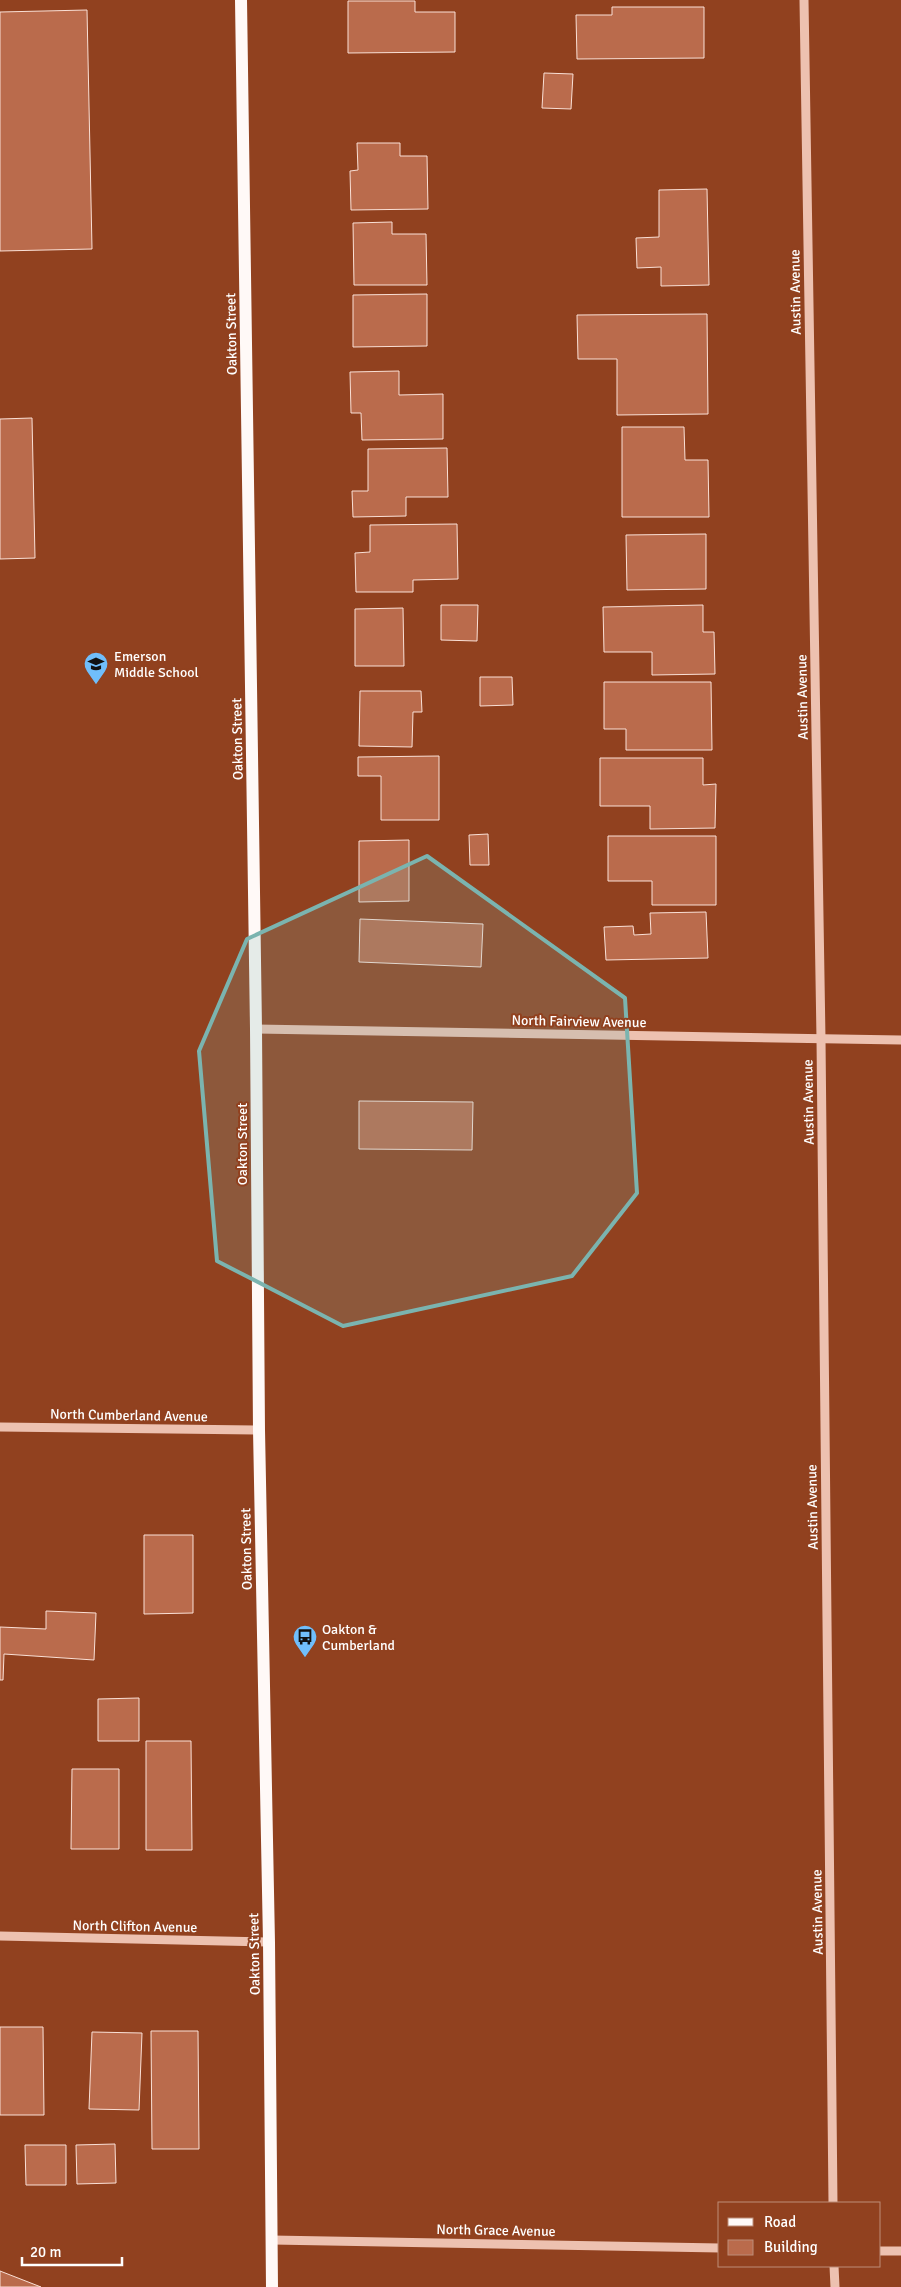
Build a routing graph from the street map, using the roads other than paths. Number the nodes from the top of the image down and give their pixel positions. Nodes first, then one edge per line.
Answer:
1 (241, 0) edge
2 (804, 0) edge
3 (256, 1030) junction
4 (821, 1039) junction
5 (901, 1040) edge
6 (0, 1427) edge
7 (258, 1430) junction
8 (0, 1936) edge
9 (268, 1942) junction
10 (833, 2202) edge
11 (272, 2240) junction
12 (718, 2248) edge
13 (881, 2251) edge
14 (901, 2251) edge
15 (834, 2267) edge
16 (272, 2287) edge
17 (834, 2287) edge

1 - 3 main road, Oakton Street
2 - 4 street, Austin Avenue
3 - 4 street, North Fairview Avenue
3 - 7 main road, Oakton Street
4 - 5 street, North Fairview Avenue
4 - 10 street, Austin Avenue
6 - 7 street, North Cumberland Avenue
7 - 9 main road, Oakton Street
8 - 9 street, North Clifton Avenue
9 - 11 main road, Oakton Street
11 - 12 street, North Grace Avenue
11 - 16 main road, Oakton Street
13 - 14 street
15 - 17 street

